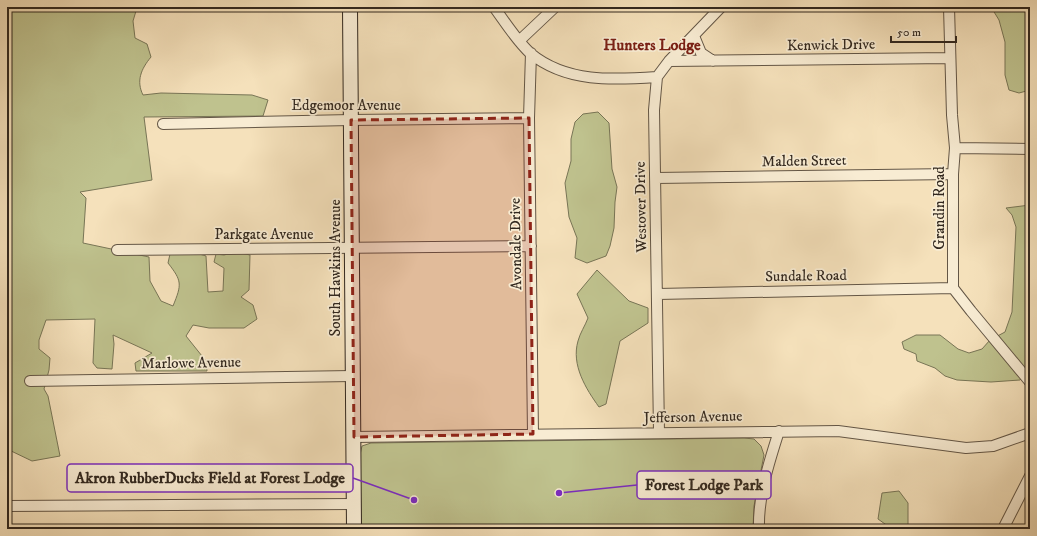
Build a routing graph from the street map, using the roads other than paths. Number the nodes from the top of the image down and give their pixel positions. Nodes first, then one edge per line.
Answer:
1 (350, 7) edge
2 (494, 7) edge
3 (555, 7) edge
4 (721, 7) edge
5 (949, 7) edge
6 (694, 36) junction
7 (519, 41) junction
8 (531, 53) junction
9 (950, 58) junction
10 (669, 61) junction
11 (713, 61) junction
12 (656, 77) junction
13 (529, 118) junction
14 (351, 120) junction
15 (163, 124) dead end
16 (955, 148) junction
17 (1030, 149) edge
18 (953, 174) junction
19 (656, 178) junction
20 (530, 246) junction
21 (352, 248) junction
22 (117, 250) dead end
23 (953, 288) junction
24 (658, 294) junction
25 (352, 376) junction
26 (30, 381) dead end
27 (1030, 382) edge
28 (778, 431) junction
29 (659, 432) junction
30 (1030, 433) edge
31 (533, 434) junction
32 (354, 437) junction
33 (1030, 476) edge
34 (354, 504) junction
35 (7, 506) edge
36 (354, 529) edge
37 (759, 529) edge
38 (1003, 529) edge

1 - 14 main road, South Hawkins Avenue
2 - 7 street
3 - 7 street
4 - 6 street
5 - 9 street, Grandin Road
6 - 10 street
6 - 11 street
7 - 8 street
8 - 12 street
8 - 13 street, Avondale Drive
9 - 11 street, Kenwick Drive
9 - 16 street, Grandin Road
10 - 11 street, Kenwick Drive
10 - 12 street
12 - 19 street, Westover Drive
13 - 14 street, Edgemoor Avenue
13 - 20 street, Avondale Drive
14 - 15 street, Edgemoor Avenue
14 - 21 main road, South Hawkins Avenue
16 - 17 street
16 - 18 street, Grandin Road
18 - 19 street, Malden Street
18 - 23 street, Grandin Road
19 - 24 street, Westover Drive
20 - 21 street, Parkgate Avenue
20 - 31 street, Avondale Drive
21 - 22 street, Parkgate Avenue
21 - 25 main road, South Hawkins Avenue
23 - 24 street, Sundale Road
23 - 27 street
24 - 29 street, Westover Drive
25 - 26 street, Marlowe Avenue
25 - 32 main road, South Hawkins Avenue
28 - 29 street, Jefferson Avenue
28 - 30 street, Jefferson Avenue
28 - 37 street
29 - 31 street, Jefferson Avenue
31 - 32 street, Jefferson Avenue
32 - 34 main road, South Hawkins Avenue
33 - 38 street
34 - 35 street
34 - 36 main road, South Hawkins Avenue

